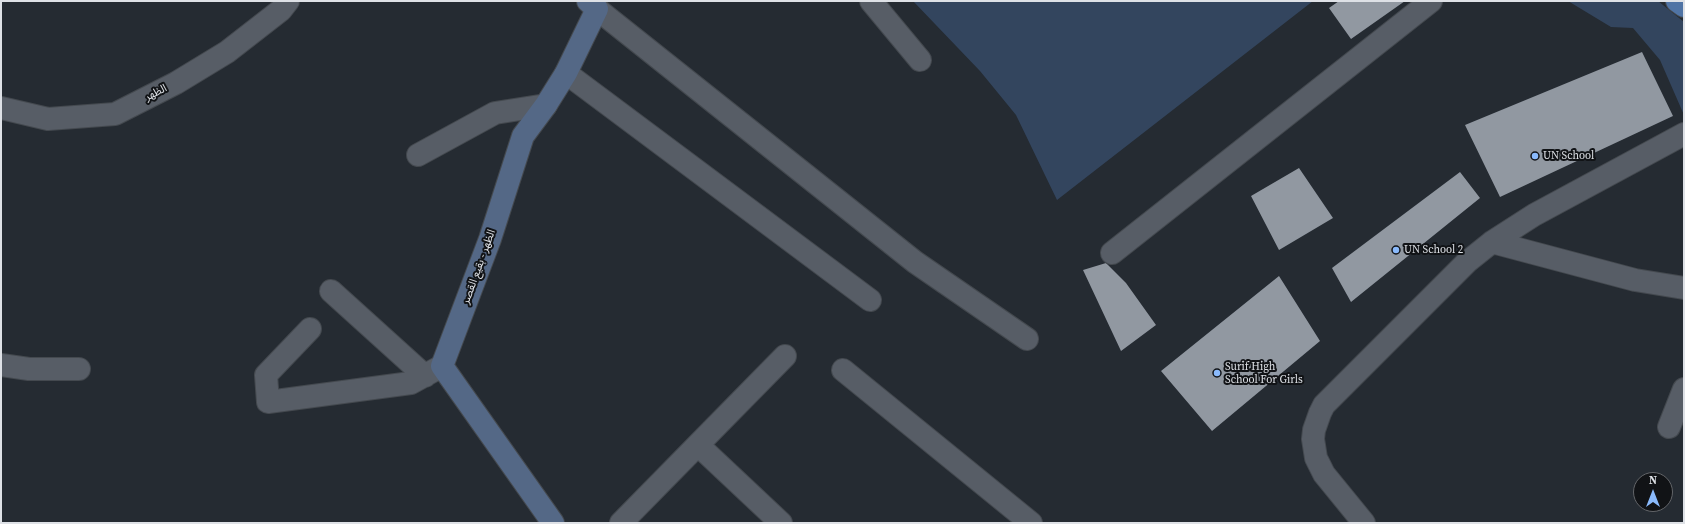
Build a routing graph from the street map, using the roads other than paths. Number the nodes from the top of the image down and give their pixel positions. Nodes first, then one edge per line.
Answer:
1 (288, 1) edge
2 (871, 1) edge
3 (1431, 1) edge
4 (1677, 1) edge
5 (593, 5) edge
6 (1684, 6) edge
7 (920, 60) dead end
8 (566, 73) junction
9 (546, 105) junction
10 (1, 108) edge
11 (1684, 134) edge
12 (418, 155) dead end
13 (1492, 242) junction
14 (1112, 253) dead end
15 (1684, 288) edge
16 (331, 291) dead end
17 (870, 300) dead end
18 (310, 329) dead end
19 (1027, 339) dead end
20 (785, 356) dead end
21 (1, 365) edge
22 (79, 369) dead end
23 (843, 370) dead end
24 (433, 371) junction
25 (1684, 390) edge
26 (1669, 427) dead end
27 (698, 445) junction
28 (553, 523) edge
29 (621, 523) edge
30 (781, 523) edge
31 (1031, 523) edge
32 (1364, 523) edge

1 - 10 street, الظهر
2 - 7 street
3 - 14 street
4 - 6 main road
5 - 8 street, الظهر - بقيع القصر
5 - 19 street
8 - 9 street, الظهر - بقيع القصر
8 - 17 street
9 - 12 street
9 - 24 street, الظهر - بقيع القصر
11 - 13 street
13 - 15 street
13 - 32 street
16 - 24 street
18 - 24 street
20 - 27 street
21 - 22 street
23 - 31 street
24 - 28 street
25 - 26 street
27 - 29 street
27 - 30 street

